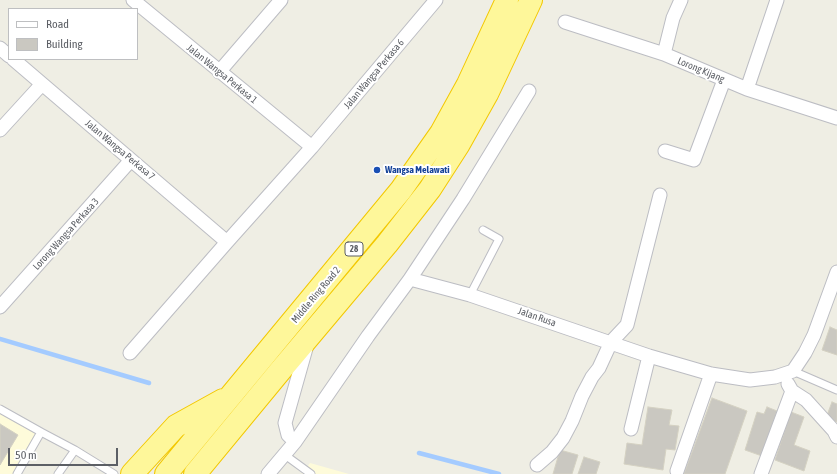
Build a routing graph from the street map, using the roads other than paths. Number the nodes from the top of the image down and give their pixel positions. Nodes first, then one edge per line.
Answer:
1 (133, 0) edge
2 (281, 0) edge
3 (436, 0) edge
4 (507, 0) edge
5 (531, 0) edge
6 (681, 0) edge
7 (776, 0) edge
8 (565, 22) dead end
9 (0, 48) edge
10 (664, 54) junction
11 (8, 55) edge
12 (13, 60) edge
13 (219, 72) junction
14 (724, 80) junction
15 (42, 84) junction
16 (747, 89) junction
17 (529, 91) dead end
18 (837, 118) edge
19 (0, 130) edge
20 (312, 147) junction
21 (665, 151) dead end
22 (131, 160) junction
23 (660, 195) dead end
24 (483, 230) dead end
25 (227, 242) junction
26 (837, 272) edge
27 (410, 279) junction
28 (470, 295) junction
29 (0, 308) edge
30 (310, 336) junction
31 (611, 342) junction
32 (130, 353) dead end
33 (649, 356) junction
34 (788, 373) junction
35 (711, 374) junction
36 (837, 390) edge
37 (792, 391) junction
38 (234, 394) junction
39 (0, 409) edge
40 (631, 429) dead end
41 (41, 432) junction
42 (837, 437) edge
43 (295, 442) junction
44 (76, 450) junction
45 (285, 455) junction
46 (537, 465) dead end
47 (677, 471) dead end
48 (17, 474) edge
49 (58, 474) edge
50 (114, 474) edge
51 (132, 474) edge
52 (166, 474) edge
53 (195, 474) edge
54 (268, 474) edge
55 (311, 474) edge
56 (761, 474) edge

1 - 13 street, Jalan Wangsa Perkasa 1
2 - 13 street
3 - 20 street, Jalan Wangsa Perkasa 6
4 - 38 highway, Middle Ring Road 2 / 28
5 - 30 highway, 28
6 - 10 street
7 - 16 street
8 - 10 street, Lorong Kijang
9 - 11 street
10 - 14 street, Lorong Kijang
12 - 15 street, Jalan Wangsa Perkasa 7
13 - 20 street, Jalan Wangsa Perkasa 1
14 - 16 street, Lorong Kijang
14 - 21 street
15 - 19 street
15 - 22 street, Jalan Wangsa Perkasa 7
16 - 18 street, Lorong Kijang
17 - 27 street
20 - 25 street, Jalan Wangsa Perkasa 6
22 - 25 street, Jalan Wangsa Perkasa 7
22 - 29 street, Lorong Wangsa Perkasa 3
23 - 31 street
24 - 28 lane
25 - 32 street, Jalan Wangsa Perkasa 6
26 - 34 street
27 - 28 street, Jalan Rusa
27 - 43 street
28 - 31 street, Jalan Rusa
30 - 43 street
30 - 53 highway, 28
31 - 33 street, Jalan Rusa
31 - 46 street
33 - 35 street, Jalan Rusa
33 - 40 street
34 - 35 street, Jalan Rusa
34 - 36 lane
34 - 37 street
35 - 47 street
37 - 42 street
37 - 56 street
38 - 51 highway
38 - 52 highway, Middle Ring Road 2 / 28
39 - 41 lane
41 - 44 lane
41 - 48 lane
43 - 45 street
44 - 49 lane
44 - 50 lane
45 - 54 street
45 - 55 lane

